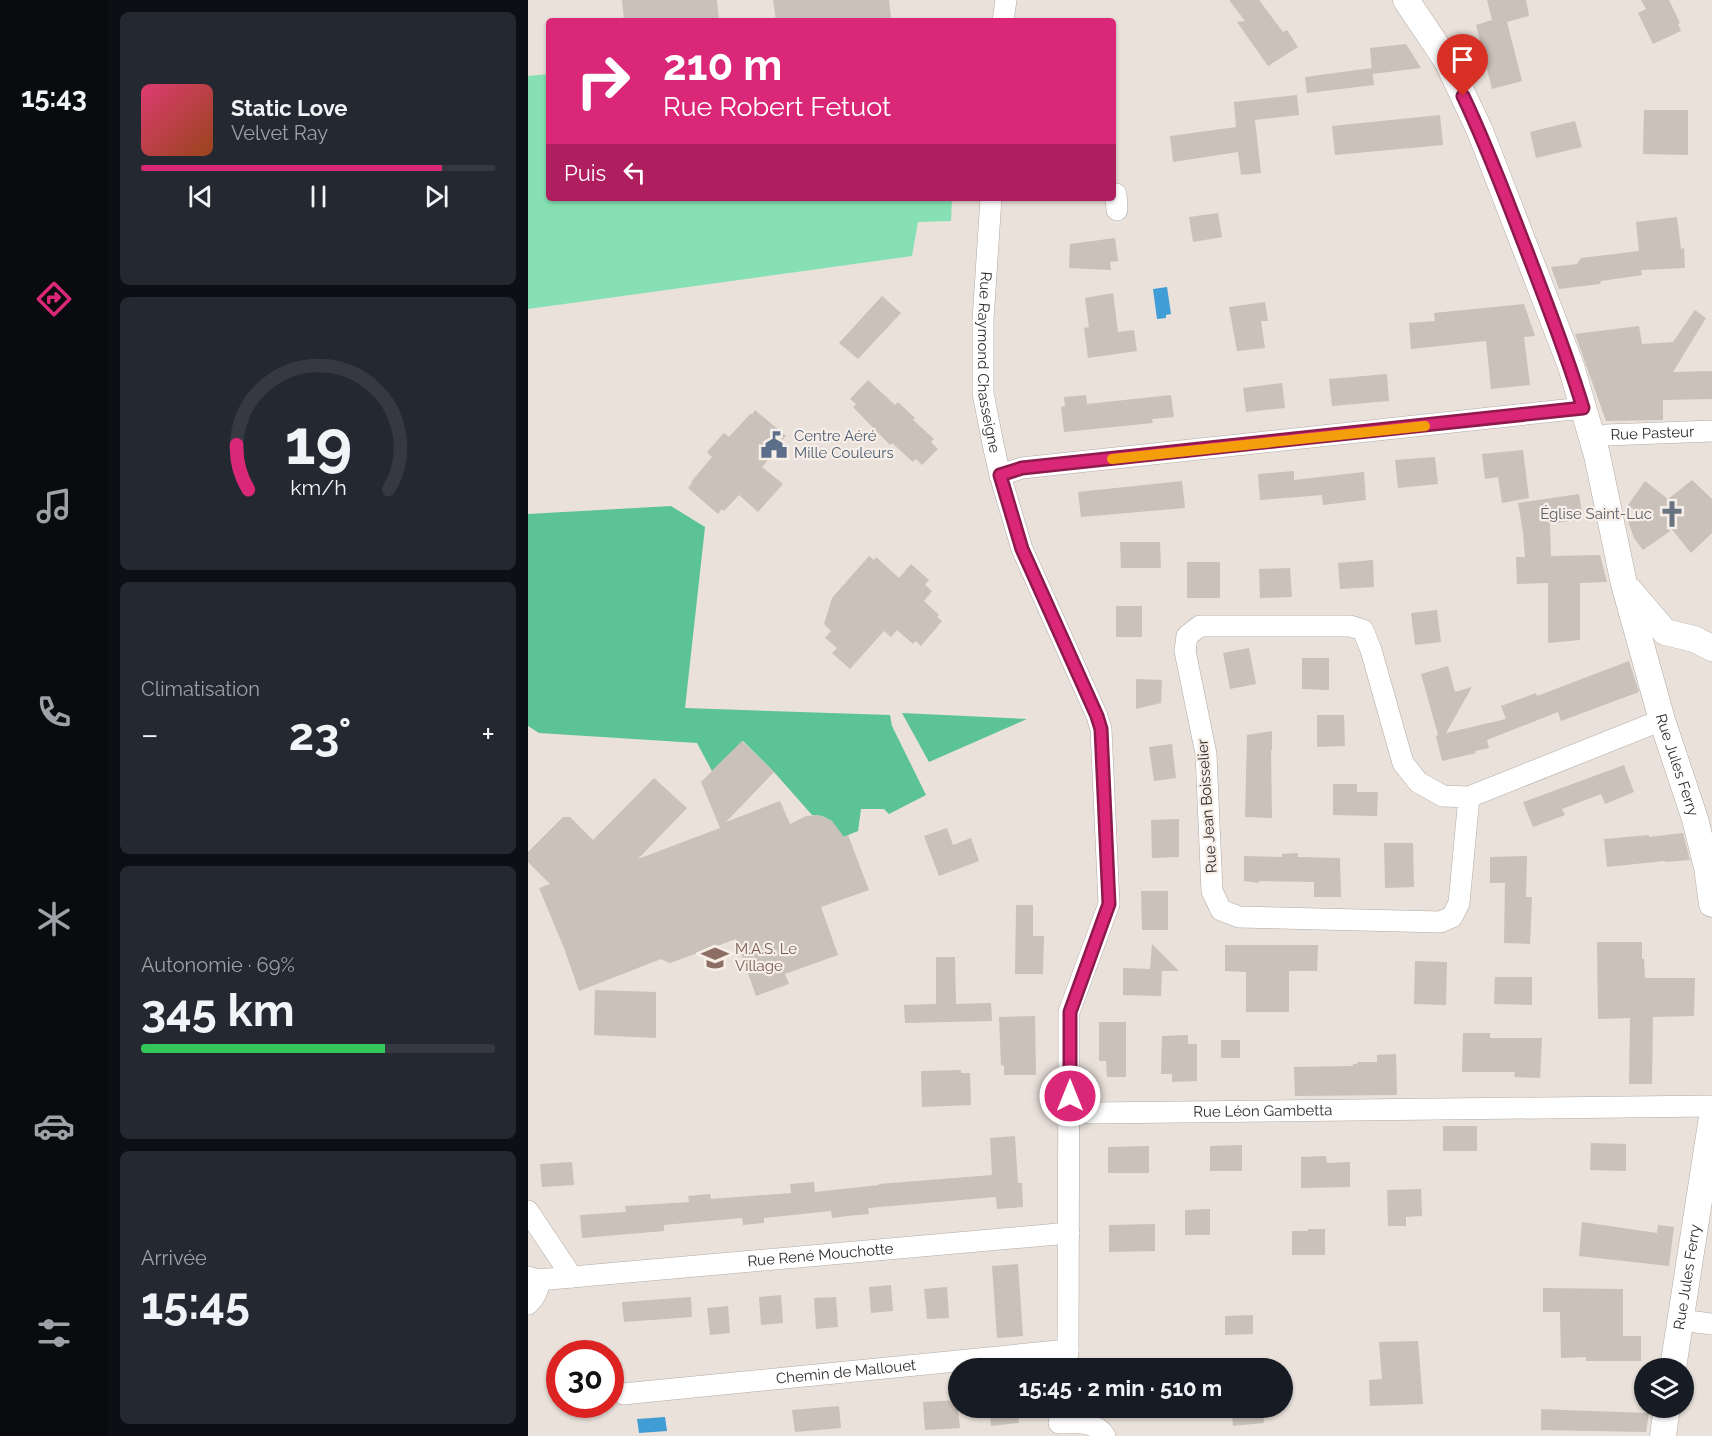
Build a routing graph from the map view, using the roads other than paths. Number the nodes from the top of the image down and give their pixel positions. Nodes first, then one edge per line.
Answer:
1 (1006, 0) edge
2 (1406, 0) edge
3 (1003, 18) edge
4 (991, 201) edge
5 (1583, 408) junction
6 (1712, 431) edge
7 (1593, 439) junction
8 (1000, 475) junction
9 (1624, 584) junction
10 (1665, 632) junction
11 (1712, 648) edge
12 (1646, 661) junction
13 (1662, 720) junction
14 (1469, 797) junction
15 (1712, 904) edge
16 (1712, 1106) edge
17 (1070, 1111) junction
18 (1712, 1117) edge
19 (528, 1211) edge
20 (1069, 1233) junction
21 (572, 1277) junction
22 (533, 1279) edge
23 (528, 1304) edge
24 (1681, 1320) junction
25 (1712, 1324) edge
26 (1067, 1358) edge
27 (1675, 1358) edge
28 (948, 1368) edge
29 (624, 1394) edge
30 (1665, 1418) edge
31 (1059, 1422) edge
32 (1105, 1436) edge
33 (1663, 1436) edge

1 - 3 street
2 - 5 street, Rue Jules Ferry
4 - 8 street, Rue Raymond Chasseigne
5 - 7 street, Rue Jules Ferry
5 - 8 street
6 - 7 street, Rue Pasteur
7 - 9 street, Rue Jules Ferry
8 - 17 street, Rue Raymond Chasseigne
9 - 10 street, Rue Jules Ferry
9 - 12 street, Rue Jules Ferry
10 - 11 street
10 - 12 street
12 - 13 street, Rue Jules Ferry
13 - 14 street, Rue Jean Boisselier
13 - 15 street, Rue Jules Ferry
14 - 14 street, Rue Jean Boisselier
16 - 17 street, Rue Léon Gambetta
17 - 20 street
18 - 24 street, Rue Jules Ferry
19 - 21 street
20 - 21 street, Rue René Mouchotte
20 - 26 street
21 - 22 street, Rue René Mouchotte
22 - 23 street
24 - 25 street
24 - 27 street, Rue Jules Ferry
28 - 29 street, Chemin de Mallouet
30 - 33 street
31 - 32 street

